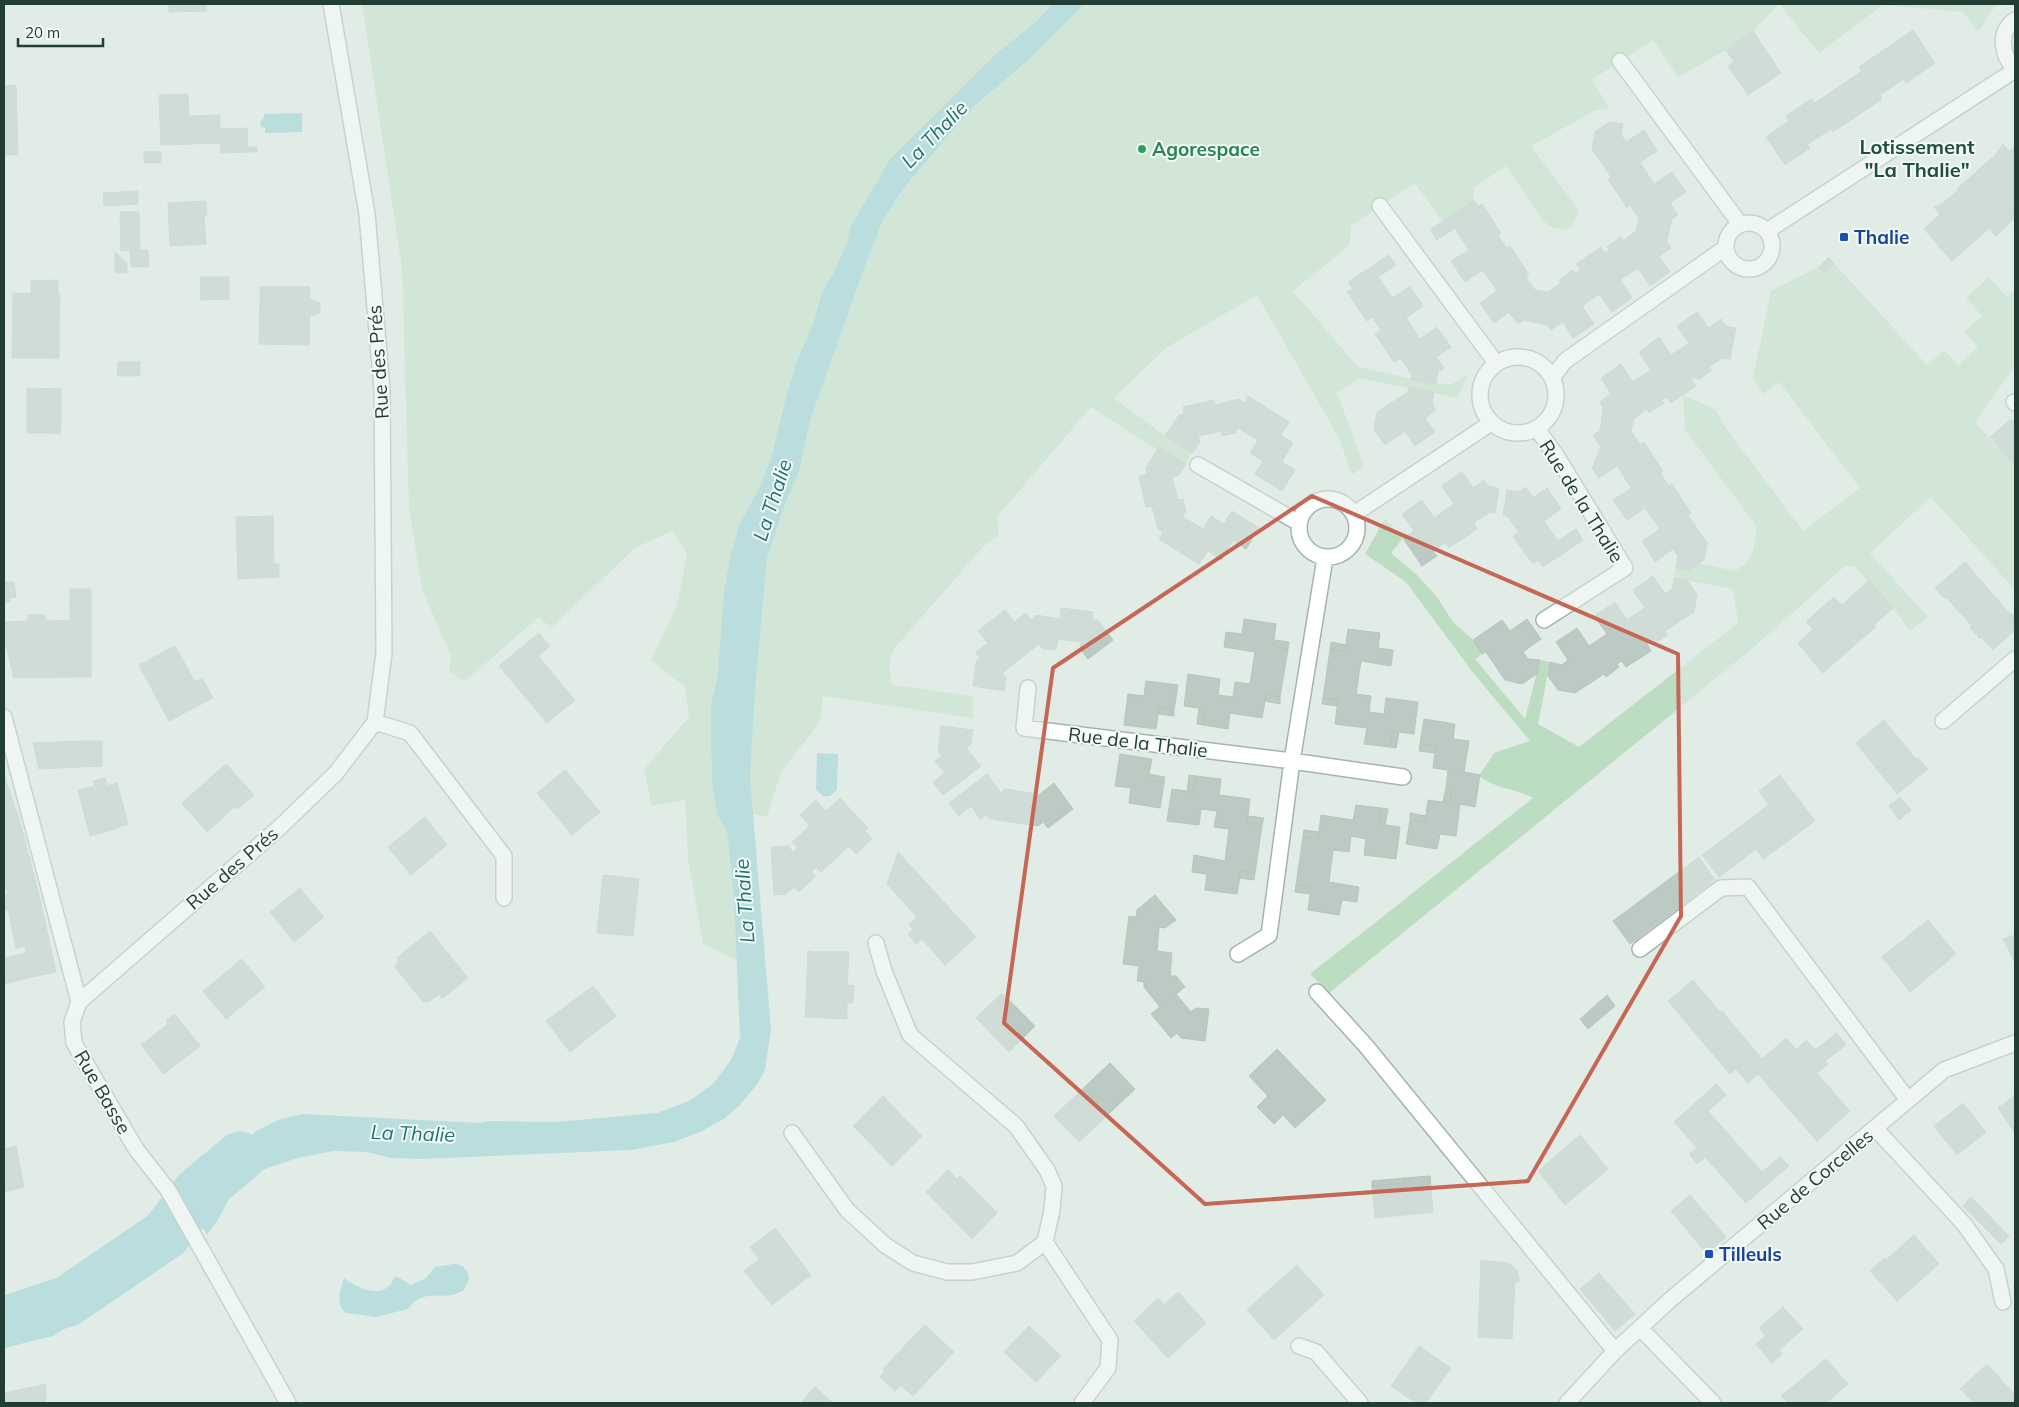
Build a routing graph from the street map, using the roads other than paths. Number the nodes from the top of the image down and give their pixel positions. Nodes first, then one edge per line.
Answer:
1 (331, 4) edge
2 (2015, 20) edge
3 (1620, 61) dead end
4 (2015, 70) edge
5 (1380, 206) dead end
6 (1740, 224) junction
7 (1766, 231) junction
8 (1726, 248) junction
9 (1496, 363) junction
10 (1552, 378) junction
11 (1491, 423) junction
12 (1537, 429) junction
13 (1198, 465) dead end
14 (1354, 514) junction
15 (1299, 523) junction
16 (1326, 558) junction
17 (1544, 620) dead end
18 (2015, 659) edge
19 (1028, 688) dead end
20 (4, 717) edge
21 (1943, 721) dead end
22 (374, 722) junction
23 (1292, 761) junction
24 (1403, 777) dead end
25 (504, 898) dead end
26 (876, 943) dead end
27 (1640, 949) dead end
28 (1238, 954) dead end
29 (1317, 992) dead end
30 (79, 1002) junction
31 (2015, 1043) edge
32 (1908, 1100) junction
33 (1875, 1128) junction
34 (792, 1133) dead end
35 (1045, 1242) junction
36 (2003, 1302) dead end
37 (1640, 1328) junction
38 (1299, 1346) dead end
39 (1615, 1351) junction
40 (288, 1403) edge
41 (1082, 1403) edge
42 (1360, 1403) edge
43 (1567, 1403) edge
44 (1713, 1403) edge

1 - 22 street, Rue des Prés
2 - 4 street
3 - 6 street
4 - 7 street
5 - 9 street
6 - 7 street
6 - 8 street
7 - 8 street
8 - 10 street
9 - 10 street
9 - 11 street
10 - 12 street, Rue de la Thalie
11 - 12 street, Rue de la Thalie
11 - 14 street
12 - 17 street, Rue de la Thalie
13 - 15 street
14 - 15 street
14 - 16 street
15 - 16 street
16 - 23 street
18 - 21 street
19 - 23 street, Rue de la Thalie
20 - 30 street
22 - 25 street
22 - 30 street, Rue des Prés
23 - 24 street, Rue de la Thalie
23 - 28 street
26 - 35 street
27 - 32 street
29 - 39 street
30 - 40 street, Rue Basse
31 - 32 street, Rue de Corcelles
32 - 33 street, Rue de Corcelles
33 - 36 street
33 - 37 street, Rue de Corcelles
34 - 35 street
35 - 41 street
37 - 39 street, Rue de Corcelles
37 - 44 street
38 - 42 street
39 - 43 street, Rue de Corcelles

